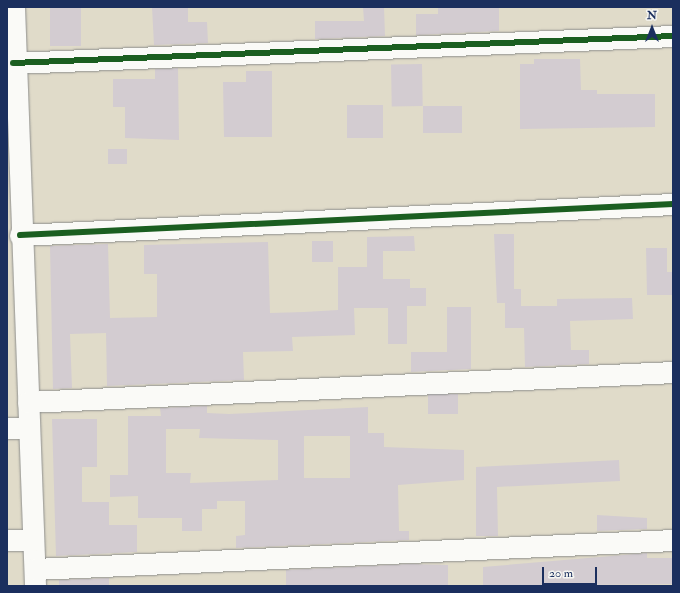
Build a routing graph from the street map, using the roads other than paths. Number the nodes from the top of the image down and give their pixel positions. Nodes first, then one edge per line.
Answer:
1 (14, 7) edge
2 (673, 36) edge
3 (13, 63) junction
4 (11, 94) edge
5 (673, 204) edge
6 (13, 210) edge
7 (20, 235) junction
8 (16, 316) edge
9 (673, 372) edge
10 (28, 402) junction
11 (7, 428) edge
12 (29, 428) junction
13 (7, 540) edge
14 (33, 540) junction
15 (673, 540) edge
16 (35, 578) edge

1 - 3 street
2 - 3 street
3 - 4 street
4 - 6 street
5 - 7 street
6 - 7 street
7 - 8 street
8 - 10 street
9 - 10 street
10 - 12 street
11 - 12 street
12 - 14 street
13 - 14 street
14 - 16 street
15 - 16 street

